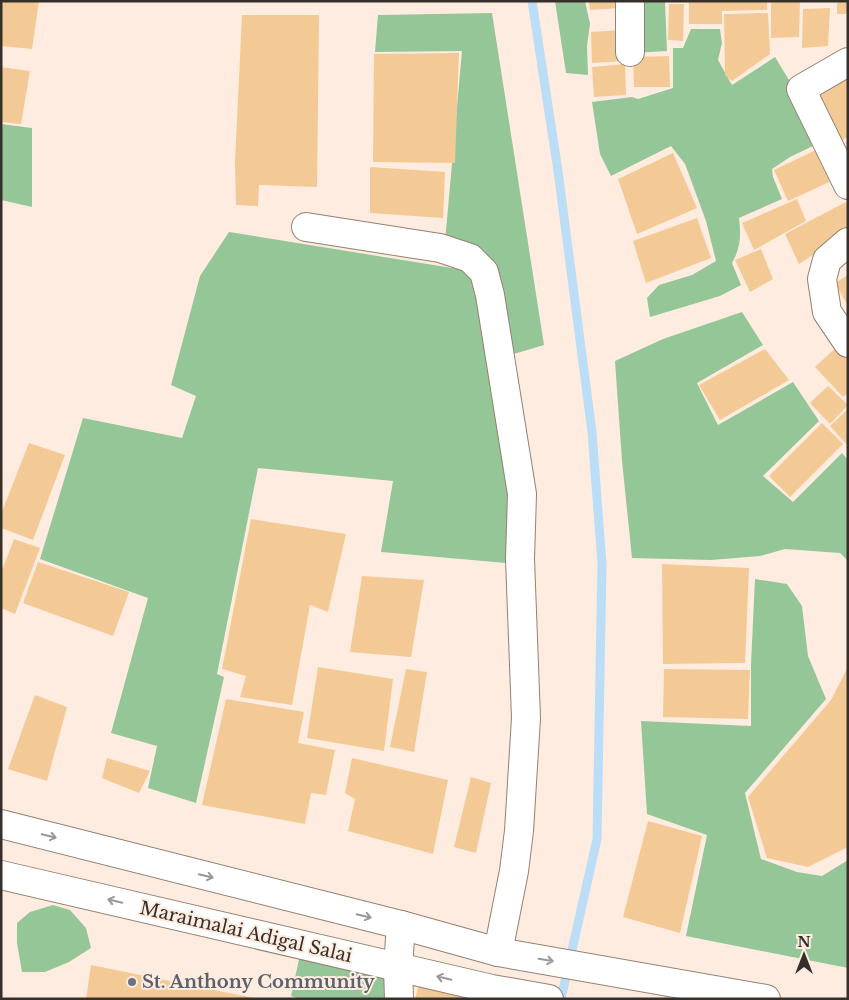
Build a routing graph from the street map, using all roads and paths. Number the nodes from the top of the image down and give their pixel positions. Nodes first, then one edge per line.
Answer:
1 (630, 1) edge
2 (630, 52) dead end
3 (848, 62) edge
4 (848, 185) edge
5 (306, 227) dead end
6 (848, 242) edge
7 (848, 343) edge
8 (1, 824) edge
9 (1, 875) edge
10 (401, 925) junction
11 (498, 952) junction
12 (398, 967) junction
13 (399, 999) edge
14 (549, 999) edge
15 (766, 999) edge

1 - 2 main road
3 - 4 main road
5 - 11 main road
6 - 7 main road
8 -> 10 main road
12 -> 9 main road, Maraimalai Adigal Salai
10 - 11 main road
10 - 12 main road
11 -> 15 main road
12 - 13 main road
14 -> 12 main road, Maraimalai Adigal Salai

